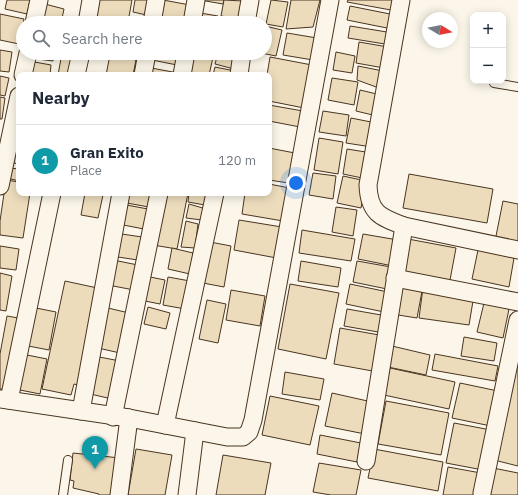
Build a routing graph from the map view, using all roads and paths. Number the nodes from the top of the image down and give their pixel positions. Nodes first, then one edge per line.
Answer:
1 (39, 0) edge
2 (92, 0) edge
3 (156, 0) edge
4 (196, 0) edge
5 (250, 0) edge
6 (330, 0) edge
7 (401, 0) edge
8 (36, 16) edge
9 (89, 16) edge
10 (153, 16) edge
11 (193, 16) edge
12 (247, 16) edge
13 (26, 60) edge
14 (79, 60) edge
15 (146, 60) edge
16 (185, 60) edge
17 (241, 60) edge
18 (24, 72) edge
19 (77, 72) edge
20 (144, 72) edge
21 (183, 72) edge
22 (239, 72) edge
23 (499, 84) edge
24 (518, 88) edge
25 (16, 110) edge
26 (0, 186) edge
27 (51, 196) edge
28 (120, 196) edge
29 (158, 196) edge
30 (214, 196) edge
31 (404, 226) junction
32 (518, 250) edge
33 (395, 278) junction
34 (518, 302) edge
35 (518, 320) edge
36 (5, 400) edge
37 (80, 411) junction
38 (121, 417) junction
39 (165, 425) junction
40 (195, 431) junction
41 (68, 460) dead end
42 (366, 461) dead end
43 (482, 493) dead end
44 (63, 495) edge
45 (119, 495) edge
46 (187, 495) edge

1 - 8 street
2 - 9 street
3 - 10 street
4 - 11 street
5 - 12 street
6 - 40 street
7 - 31 street
13 - 18 street
14 - 19 street
15 - 20 street
16 - 21 street
17 - 22 street
23 - 24 lane
25 - 26 street
27 - 36 street
28 - 37 street
29 - 38 street
30 - 39 street
31 - 32 street
31 - 33 street
33 - 34 street
33 - 42 street
35 - 43 street
36 - 37 street
37 - 38 street
38 - 39 street
38 - 45 street
39 - 40 street
40 - 46 street
41 - 44 lane

